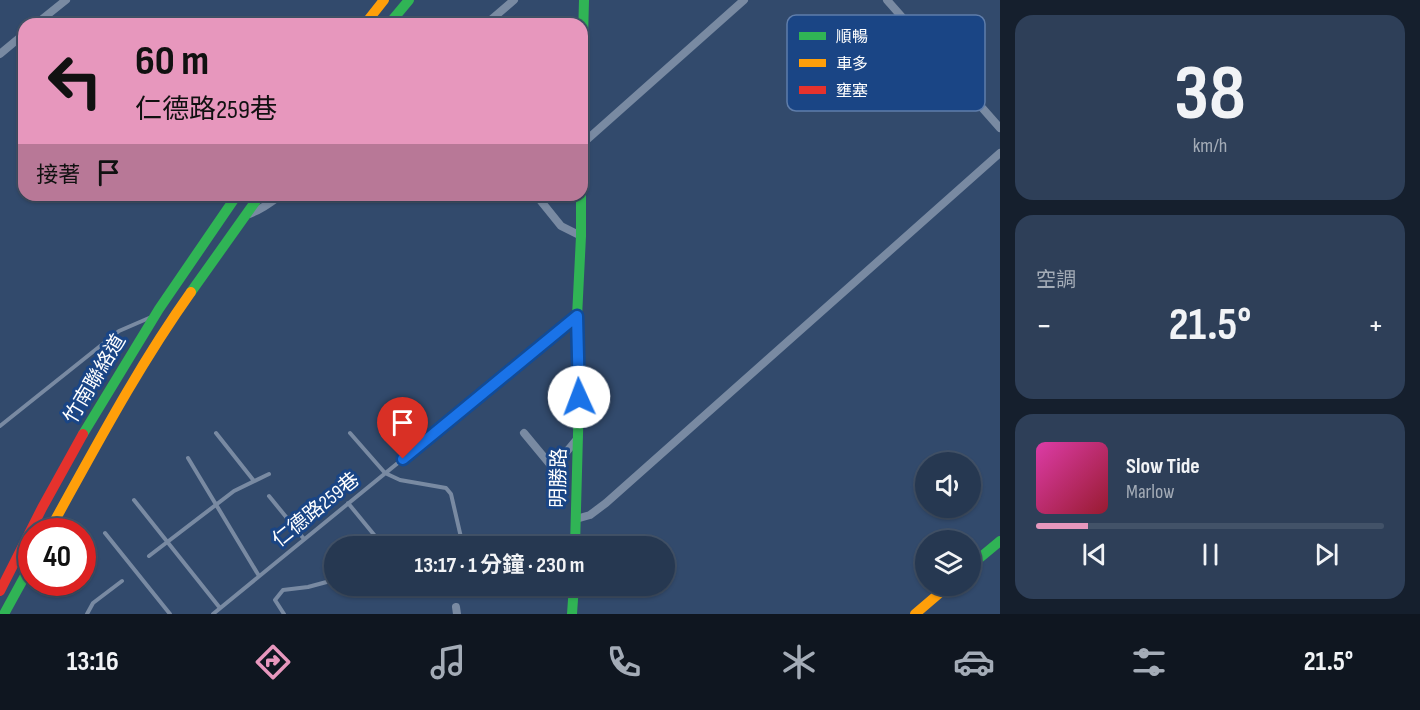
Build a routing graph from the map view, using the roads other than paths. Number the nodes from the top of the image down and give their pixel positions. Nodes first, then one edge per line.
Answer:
1 (66, 0) edge
2 (409, 0) edge
3 (514, 0) edge
4 (584, 0) edge
5 (744, 0) edge
6 (887, 0) edge
7 (382, 1) edge
8 (900, 15) edge
9 (44, 18) edge
10 (369, 18) edge
11 (397, 18) edge
12 (493, 18) edge
13 (584, 18) edge
14 (18, 39) edge
15 (0, 54) edge
16 (985, 111) edge
17 (1000, 128) edge
18 (588, 139) edge
19 (1000, 153) edge
20 (233, 201) edge
21 (256, 201) edge
22 (273, 201) edge
23 (541, 201) edge
24 (581, 201) edge
25 (245, 216) junction
26 (581, 236) junction
27 (155, 316) junction
28 (577, 316) junction
29 (167, 326) junction
30 (0, 426) edge
31 (216, 433) dead end
32 (350, 433) dead end
33 (524, 433) dead end
34 (578, 438) junction
35 (188, 458) dead end
36 (385, 473) junction
37 (269, 474) dead end
38 (254, 481) junction
39 (269, 496) dead end
40 (134, 500) dead end
41 (217, 504) junction
42 (348, 504) junction
43 (56, 518) edge
44 (576, 519) junction
45 (105, 533) dead end
46 (375, 536) edge
47 (461, 536) edge
48 (575, 536) edge
49 (304, 539) junction
50 (1000, 541) edge
51 (168, 542) junction
52 (149, 556) dead end
53 (981, 557) edge
54 (259, 576) junction
55 (122, 581) dead end
56 (324, 583) edge
57 (18, 588) edge
58 (0, 591) edge
59 (573, 596) edge
60 (936, 596) edge
61 (220, 608) junction
62 (4, 614) edge
63 (87, 614) edge
64 (170, 614) edge
65 (213, 614) edge
66 (284, 614) edge
67 (572, 614) edge
68 (915, 614) edge

1 - 9 street
2 - 11 main road
3 - 12 street
4 - 13 main road
5 - 18 street
6 - 8 street
7 - 10 main road
14 - 15 street
16 - 17 street
19 - 44 street
20 - 27 main road, 竹南聯絡道
21 - 25 main road, 竹南聯絡道
22 - 25 street
23 - 26 street
24 - 26 main road, 明勝路
25 - 29 main road, 竹南聯絡道
26 - 28 main road, 明勝路
27 - 29 lane
27 - 30 lane
27 - 58 main road, 竹南聯絡道
28 - 34 main road, 明勝路
28 - 36 lane, 仁德路259巷
29 - 43 main road, 竹南聯絡道
31 - 38 lane
32 - 36 lane
33 - 34 street
34 - 44 main road, 明勝路
35 - 41 lane
36 - 42 lane, 仁德路259巷
36 - 47 lane
37 - 38 lane
38 - 41 lane
39 - 49 lane
40 - 51 lane
41 - 51 lane
41 - 54 lane
42 - 46 lane
42 - 49 lane, 仁德路259巷
44 - 48 main road, 明勝路
45 - 64 lane
49 - 54 lane, 仁德路259巷
50 - 53 main road
51 - 52 lane
51 - 61 lane
54 - 61 lane, 仁德路259巷
55 - 63 lane
56 - 66 lane
57 - 62 main road
59 - 67 main road
60 - 68 main road
61 - 65 lane, 仁德路259巷

